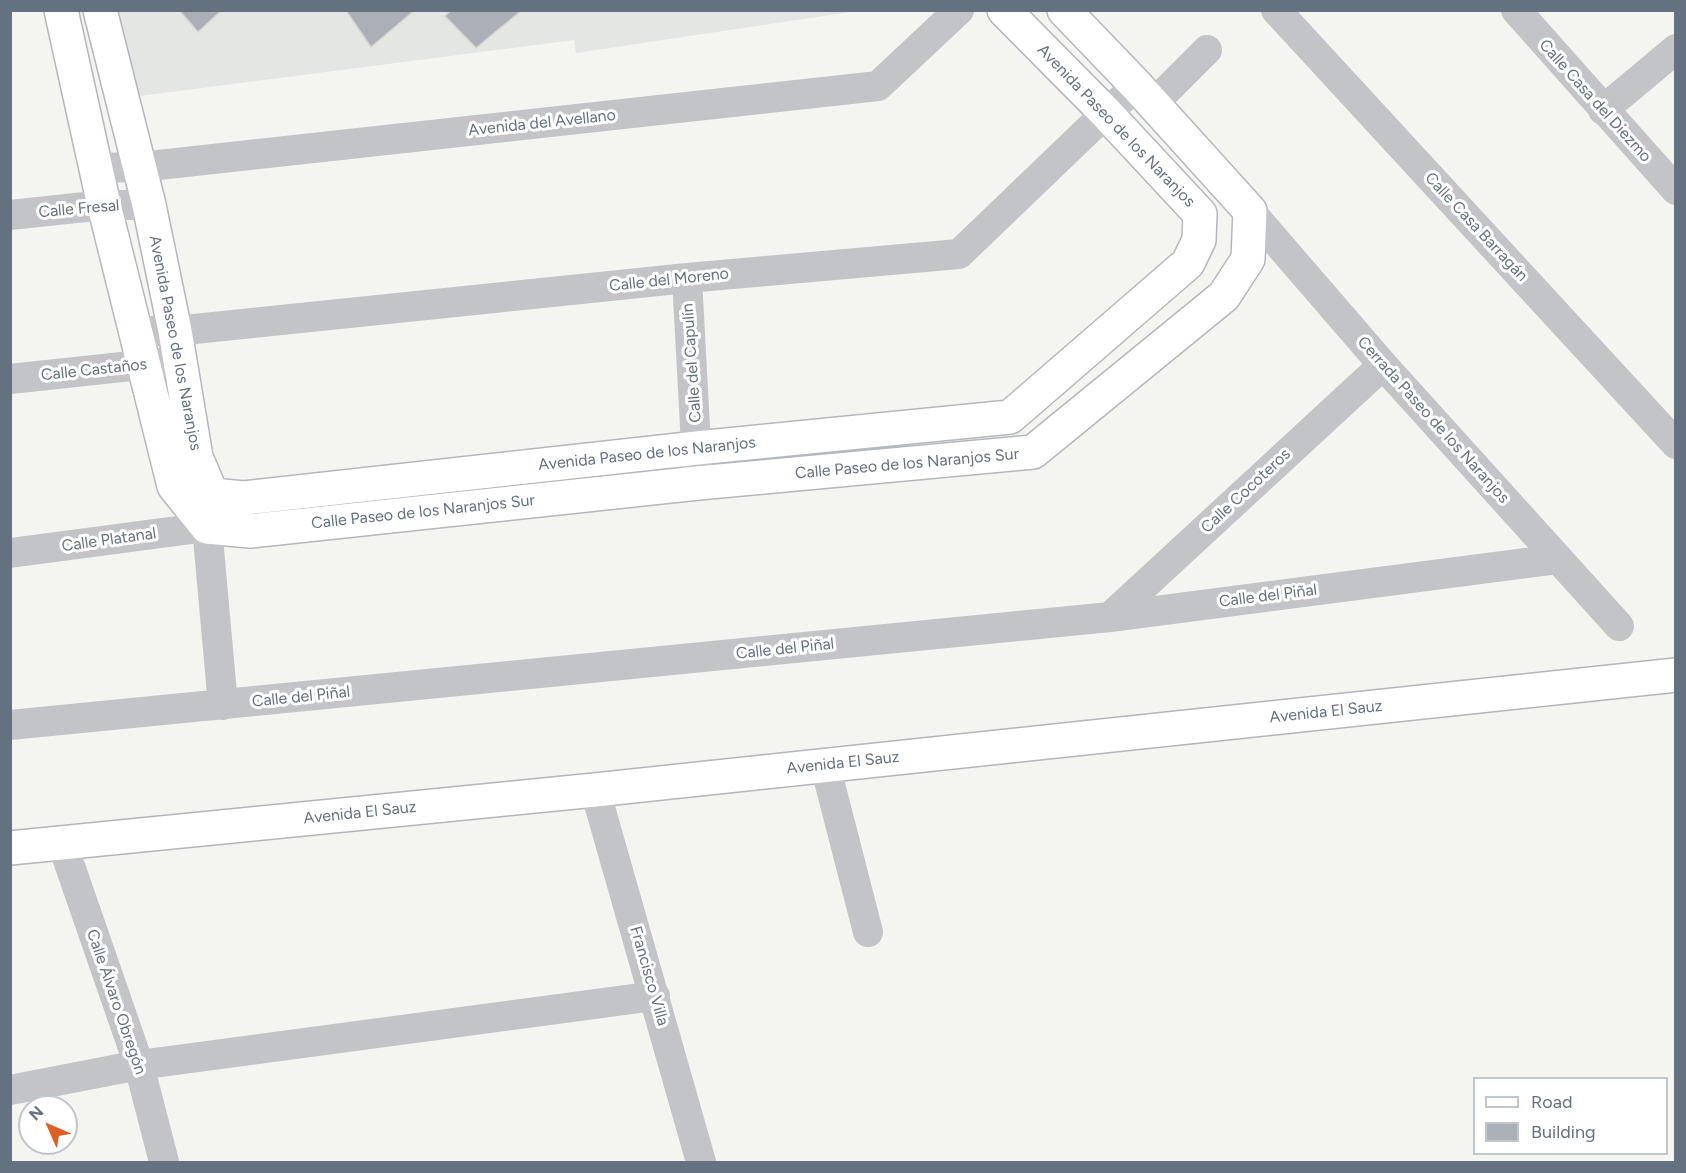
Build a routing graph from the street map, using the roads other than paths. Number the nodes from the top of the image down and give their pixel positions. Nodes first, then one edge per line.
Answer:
1 (61, 10) edge
2 (100, 10) edge
3 (959, 10) edge
4 (1004, 10) edge
5 (1064, 10) edge
6 (1276, 10) edge
7 (1516, 10) edge
8 (1676, 49) edge
9 (1206, 50) dead end
10 (1145, 95) junction
11 (1603, 110) junction
12 (1106, 112) junction
13 (140, 167) junction
14 (96, 168) junction
15 (1676, 190) edge
16 (104, 205) junction
17 (149, 205) junction
18 (1250, 211) junction
19 (10, 215) edge
20 (687, 278) junction
21 (135, 330) junction
22 (176, 346) junction
23 (142, 364) junction
24 (1383, 365) junction
25 (10, 379) edge
26 (1676, 444) edge
27 (697, 448) junction
28 (698, 483) junction
29 (212, 495) junction
30 (207, 526) junction
31 (10, 553) edge
32 (1557, 559) junction
33 (1110, 616) junction
34 (1619, 626) dead end
35 (1676, 675) edge
36 (223, 705) junction
37 (10, 725) edge
38 (825, 765) junction
39 (595, 790) junction
40 (62, 843) junction
41 (10, 848) edge
42 (868, 932) dead end
43 (655, 996) junction
44 (139, 1065) junction
45 (10, 1090) edge
46 (164, 1162) edge
47 (701, 1162) edge

1 - 14 street, Avenida Paseo de los Naranjos
2 - 13 street, Avenida Paseo de los Naranjos
3 - 13 street, Avenida del Avellano
4 - 12 street, Avenida Paseo de los Naranjos
5 - 10 street
6 - 26 street, Calle Casa Barragán
7 - 11 street, Calle Casa del Diezmo
8 - 11 street
9 - 10 street, Calle del Moreno
10 - 12 street, Calle del Moreno
10 - 18 street
11 - 15 street, Calle Casa del Diezmo
12 - 20 street, Calle del Moreno
12 - 27 street, Avenida Paseo de los Naranjos
13 - 14 street, Avenida del Avellano
13 - 17 street, Avenida Paseo de los Naranjos
14 - 16 street, Avenida Paseo de los Naranjos
16 - 17 street, Calle Fresal
16 - 19 street, Calle Fresal
16 - 21 street, Avenida Paseo de los Naranjos
17 - 22 street, Avenida Paseo de los Naranjos
18 - 24 street, Cerrada Paseo de los Naranjos
18 - 28 street, Calle Paseo de los Naranjos Sur
20 - 22 street, Calle del Moreno
20 - 27 street, Calle del Capulín
21 - 22 street, Calle del Moreno
21 - 23 street, Avenida Paseo de los Naranjos
22 - 23 street, Calle Castaños
22 - 29 street, Avenida Paseo de los Naranjos
23 - 25 street, Calle Castaños
23 - 30 street, Avenida Paseo de los Naranjos
24 - 32 street, Cerrada Paseo de los Naranjos
24 - 33 street, Calle Cocoteros
27 - 28 street, Calle del Capulín
27 - 29 street, Avenida Paseo de los Naranjos
28 - 30 street, Calle Paseo de los Naranjos Sur
29 - 30 street
30 - 31 street, Calle Platanal
30 - 36 street
32 - 33 street, Calle del Piñal
32 - 34 street, Cerrada Paseo de los Naranjos
33 - 36 street, Calle del Piñal
35 - 38 street, Avenida El Sauz
36 - 37 street, Calle del Piñal
38 - 39 street, Avenida El Sauz
38 - 42 street
39 - 40 street, Avenida El Sauz
39 - 43 street, Francisco Villa
40 - 41 street, Avenida El Sauz
40 - 44 street, Calle Álvaro Obregón
43 - 44 street
43 - 47 street, Francisco Villa
44 - 45 street
44 - 46 street, Calle Álvaro Obregón

